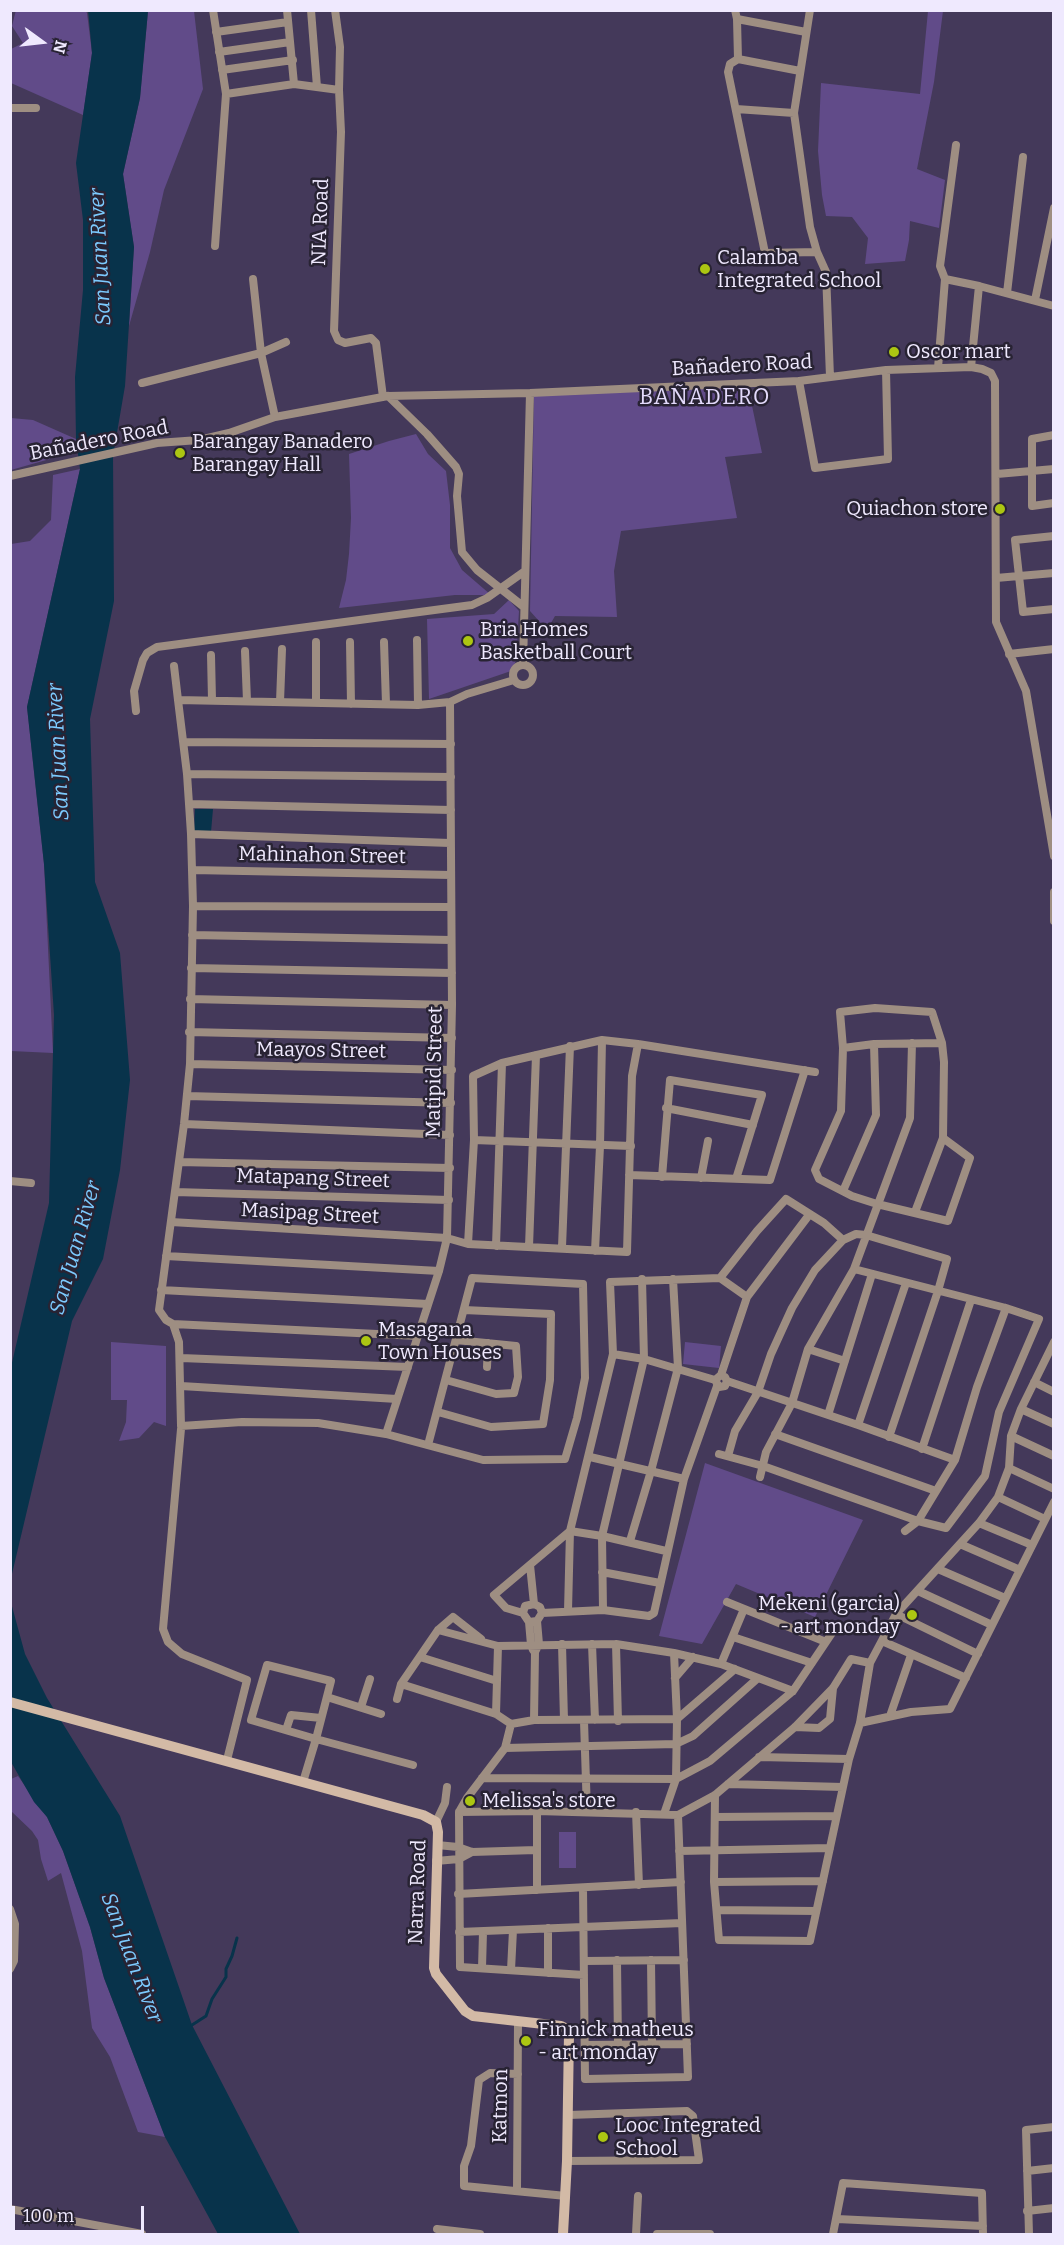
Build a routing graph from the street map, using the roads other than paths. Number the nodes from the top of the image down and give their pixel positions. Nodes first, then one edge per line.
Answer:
1 (219, 10) edge
2 (287, 10) edge
3 (311, 10) edge
4 (335, 10) edge
5 (810, 10) edge
6 (213, 11) edge
7 (736, 15) edge
8 (288, 22) junction
9 (216, 32) junction
10 (806, 32) junction
11 (290, 42) junction
12 (219, 52) junction
13 (293, 60) junction
14 (738, 60) junction
15 (222, 70) junction
16 (800, 71) junction
17 (294, 84) junction
18 (317, 87) junction
19 (339, 90) junction
20 (226, 94) junction
21 (10, 108) edge
22 (36, 108) dead end
23 (736, 109) junction
24 (794, 113) junction
25 (956, 145) dead end
26 (1023, 157) dead end
27 (1053, 208) edge
28 (215, 246) dead end
29 (817, 252) junction
30 (253, 279) dead end
31 (945, 279) junction
32 (979, 286) junction
33 (1007, 293) junction
34 (1035, 300) junction
35 (1053, 306) edge
36 (286, 342) dead end
37 (261, 353) junction
38 (971, 367) junction
39 (938, 368) junction
40 (886, 369) junction
41 (830, 377) junction
42 (799, 381) junction
43 (142, 383) dead end
44 (530, 393) junction
45 (385, 396) junction
46 (274, 417) junction
47 (1053, 435) edge
48 (1053, 470) edge
49 (1033, 472) junction
50 (997, 474) junction
51 (10, 476) edge
52 (1053, 503) edge
53 (1053, 536) edge
54 (525, 571) junction
55 (1053, 573) edge
56 (1019, 576) junction
57 (996, 578) junction
58 (500, 588) junction
59 (524, 607) junction
60 (1053, 609) edge
61 (417, 640) dead end
62 (316, 642) dead end
63 (350, 642) dead end
64 (384, 642) dead end
65 (282, 649) dead end
66 (1053, 649) edge
67 (245, 651) dead end
68 (1009, 654) junction
69 (211, 656) dead end
70 (523, 665) junction
71 (174, 666) dead end
72 (514, 680) junction
73 (178, 700) junction
74 (212, 700) junction
75 (247, 701) junction
76 (280, 702) junction
77 (450, 702) junction
78 (316, 703) junction
79 (351, 704) junction
80 (386, 704) junction
81 (418, 705) junction
82 (136, 711) dead end
83 (184, 742) junction
84 (451, 744) junction
85 (187, 774) junction
86 (451, 777) junction
87 (189, 804) junction
88 (451, 810) junction
89 (191, 834) junction
90 (450, 843) junction
91 (1053, 856) edge
92 (192, 870) junction
93 (451, 875) junction
94 (1053, 892) edge
95 (193, 906) junction
96 (451, 907) junction
97 (1053, 910) edge
98 (1053, 921) edge
99 (192, 935) junction
100 (451, 940) junction
101 (191, 968) junction
102 (452, 973) junction
103 (190, 999) junction
104 (452, 1005) junction
105 (189, 1032) junction
106 (452, 1038) junction
107 (602, 1040) junction
108 (912, 1043) junction
109 (942, 1043) junction
110 (638, 1044) junction
111 (874, 1044) junction
112 (570, 1046) junction
113 (843, 1048) junction
114 (536, 1055) junction
115 (502, 1063) junction
116 (190, 1064) junction
117 (452, 1070) junction
118 (805, 1070) junction
119 (815, 1072) dead end
120 (187, 1095) junction
121 (452, 1103) junction
122 (666, 1108) junction
123 (184, 1124) junction
124 (753, 1125) junction
125 (450, 1135) junction
126 (943, 1138) junction
127 (474, 1140) junction
128 (708, 1141) dead end
129 (500, 1142) junction
130 (534, 1142) junction
131 (566, 1143) junction
132 (600, 1146) junction
133 (631, 1146) junction
134 (179, 1162) junction
135 (450, 1168) junction
136 (629, 1175) junction
137 (662, 1177) junction
138 (701, 1178) junction
139 (736, 1179) junction
140 (10, 1181) edge
141 (31, 1183) dead end
142 (843, 1191) junction
143 (176, 1192) junction
144 (449, 1200) junction
145 (877, 1204) junction
146 (915, 1212) junction
147 (809, 1215) junction
148 (171, 1222) junction
149 (866, 1235) junction
150 (447, 1238) junction
151 (843, 1240) junction
152 (468, 1244) junction
153 (496, 1246) junction
154 (529, 1247) junction
155 (562, 1247) junction
156 (595, 1251) junction
157 (166, 1257) junction
158 (854, 1269) junction
159 (439, 1271) junction
160 (872, 1274) junction
161 (720, 1278) junction
162 (642, 1279) junction
163 (673, 1279) junction
164 (906, 1282) junction
165 (161, 1290) junction
166 (938, 1291) junction
167 (747, 1297) junction
168 (971, 1299) junction
169 (428, 1304) junction
170 (1005, 1308) junction
171 (464, 1310) junction
172 (173, 1324) junction
173 (418, 1336) junction
174 (456, 1340) junction
175 (1053, 1342) edge
176 (488, 1343) junction
177 (808, 1349) junction
178 (613, 1354) junction
179 (1050, 1357) edge
180 (181, 1358) junction
181 (644, 1359) junction
182 (845, 1361) junction
183 (408, 1367) junction
184 (487, 1367) dead end
185 (678, 1368) junction
186 (446, 1380) junction
187 (720, 1381) junction
188 (1034, 1382) junction
189 (181, 1386) junction
190 (758, 1392) junction
191 (1053, 1392) edge
192 (397, 1399) junction
193 (792, 1403) junction
194 (1021, 1409) junction
195 (438, 1412) junction
196 (828, 1415) junction
197 (1053, 1424) edge
198 (858, 1425) junction
199 (181, 1429) dead end
200 (386, 1434) junction
201 (775, 1434) junction
202 (1011, 1436) junction
203 (889, 1437) junction
204 (428, 1445) junction
205 (922, 1449) junction
206 (719, 1454) dead end
207 (728, 1456) junction
208 (1053, 1456) edge
209 (590, 1457) junction
210 (955, 1460) junction
211 (620, 1466) junction
212 (763, 1466) junction
213 (1009, 1468) junction
214 (651, 1471) junction
215 (760, 1477) dead end
216 (684, 1479) junction
217 (1053, 1489) edge
218 (936, 1491) junction
219 (998, 1497) junction
220 (1053, 1502) edge
221 (1045, 1519) junction
222 (918, 1521) junction
223 (979, 1523) junction
224 (570, 1531) junction
225 (904, 1531) dead end
226 (602, 1536) junction
227 (630, 1541) junction
228 (960, 1544) junction
229 (1032, 1545) junction
230 (666, 1551) junction
231 (530, 1565) junction
232 (938, 1569) junction
233 (1020, 1570) junction
234 (603, 1572) junction
235 (660, 1583) junction
236 (918, 1591) junction
237 (1005, 1598) junction
238 (727, 1602) dead end
239 (534, 1604) junction
240 (744, 1609) junction
241 (603, 1610) junction
242 (568, 1611) junction
243 (523, 1613) junction
244 (896, 1614) junction
245 (536, 1619) junction
246 (992, 1625) junction
247 (438, 1630) junction
248 (834, 1630) dead end
249 (733, 1637) junction
250 (882, 1641) junction
251 (484, 1642) junction
252 (826, 1642) junction
253 (562, 1644) junction
254 (592, 1644) junction
255 (616, 1644) junction
256 (498, 1646) junction
257 (535, 1647) junction
258 (674, 1653) junction
259 (978, 1654) junction
260 (911, 1655) junction
261 (420, 1657) junction
262 (693, 1657) junction
263 (812, 1662) junction
264 (870, 1663) junction
265 (722, 1664) junction
266 (735, 1669) junction
267 (675, 1678) junction
268 (758, 1678) junction
269 (966, 1678) junction
270 (370, 1679) dead end
271 (497, 1681) junction
272 (401, 1684) junction
273 (833, 1689) junction
274 (793, 1692) junction
275 (327, 1697) junction
276 (397, 1699) dead end
277 (10, 1702) edge
278 (361, 1707) junction
279 (381, 1714) dead end
280 (496, 1714) junction
281 (890, 1716) junction
282 (321, 1718) junction
283 (677, 1719) junction
284 (534, 1720) junction
285 (564, 1720) junction
286 (585, 1720) junction
287 (595, 1720) junction
288 (618, 1721) junction
289 (860, 1723) junction
290 (511, 1724) junction
291 (795, 1727) junction
292 (286, 1730) junction
293 (316, 1739) junction
294 (676, 1744) junction
295 (585, 1747) junction
296 (505, 1748) junction
297 (759, 1757) junction
298 (849, 1759) junction
299 (227, 1760) junction
300 (413, 1765) dead end
301 (482, 1778) junction
302 (586, 1778) junction
303 (676, 1779) junction
304 (303, 1782) junction
305 (728, 1784) junction
306 (447, 1787) dead end
307 (843, 1787) junction
308 (714, 1795) junction
309 (537, 1811) junction
310 (459, 1812) junction
311 (587, 1812) junction
312 (636, 1812) junction
313 (663, 1814) junction
314 (678, 1815) junction
315 (837, 1816) junction
316 (715, 1817) junction
317 (436, 1822) junction
318 (437, 1845) junction
319 (458, 1847) junction
320 (830, 1848) junction
321 (536, 1850) junction
322 (680, 1851) junction
323 (714, 1851) junction
324 (472, 1852) junction
325 (459, 1859) junction
326 (436, 1860) junction
327 (823, 1881) junction
328 (681, 1882) junction
329 (714, 1882) junction
330 (639, 1885) junction
331 (584, 1888) junction
332 (537, 1890) junction
333 (458, 1894) junction
334 (10, 1909) edge
335 (717, 1910) junction
336 (816, 1911) junction
337 (682, 1923) junction
338 (584, 1927) junction
339 (548, 1928) junction
340 (513, 1930) junction
341 (459, 1932) junction
342 (483, 1932) junction
343 (617, 1960) junction
344 (651, 1960) junction
345 (684, 1960) junction
346 (584, 1961) junction
347 (482, 1968) junction
348 (10, 1969) edge
349 (511, 1970) junction
350 (548, 1972) junction
351 (584, 1975) junction
352 (518, 2022) junction
353 (652, 2044) junction
354 (687, 2044) junction
355 (585, 2045) junction
356 (618, 2045) junction
357 (518, 2074) junction
358 (568, 2115) junction
359 (1053, 2127) edge
360 (567, 2161) junction
361 (1053, 2168) edge
362 (1027, 2171) junction
363 (517, 2190) junction
364 (566, 2196) junction
365 (638, 2196) dead end
366 (1053, 2208) edge
367 (10, 2209) edge
368 (1027, 2211) junction
369 (837, 2219) junction
370 (437, 2229) dead end
371 (983, 2230) edge
372 (122, 2233) edge
373 (710, 2234) edge
374 (142, 2235) edge
375 (480, 2235) edge
376 (563, 2235) edge
377 (636, 2235) edge
378 (657, 2235) edge
379 (833, 2235) edge
380 (1029, 2235) edge

1 - 6 street
2 - 8 street
3 - 18 street
4 - 19 street, NIA Road
5 - 10 street
6 - 9 street
7 - 10 street
7 - 14 street
8 - 9 street
8 - 11 street
9 - 12 street
10 - 16 street
11 - 12 street
11 - 13 street
12 - 15 street
13 - 15 street
13 - 17 street
14 - 16 street
14 - 23 street
15 - 20 street
16 - 24 street
17 - 18 street
17 - 20 street
18 - 19 street
19 - 45 street, NIA Road
20 - 28 street
21 - 22 street
23 - 24 street
23 - 29 street
24 - 29 street
25 - 31 street
26 - 33 street
27 - 34 street
29 - 41 street
30 - 37 street
31 - 32 street
31 - 39 street
32 - 33 street
32 - 38 street
33 - 34 street
34 - 35 street
36 - 37 street
37 - 43 street
37 - 46 street
38 - 39 street, Bañadero Road
38 - 50 street
39 - 40 street, Bañadero Road
40 - 41 street, Bañadero Road
40 - 42 street
41 - 42 street, Bañadero Road
42 - 44 street, Bañadero Road
44 - 45 street, Bañadero Road
44 - 54 street
45 - 46 street, Bañadero Road
45 - 58 street
46 - 51 street, Bañadero Road
47 - 49 street
48 - 49 street
49 - 50 street
49 - 52 street
50 - 57 street
53 - 56 street
54 - 58 street
54 - 59 street
55 - 56 street
56 - 57 street
56 - 60 street
57 - 68 street
58 - 59 street
58 - 82 street
59 - 70 street
61 - 81 street
62 - 78 street
63 - 79 street
64 - 80 street
65 - 76 street
66 - 68 street
67 - 75 street
68 - 91 street
69 - 74 street
70 - 72 street
70 - 72 street
71 - 73 street
72 - 77 street
73 - 74 street
73 - 83 street
74 - 75 street
75 - 76 street
76 - 78 street
77 - 81 street
77 - 84 street, Matipid Street
78 - 79 street
79 - 80 street
80 - 81 street
83 - 84 street
83 - 85 street
84 - 86 street, Matipid Street
85 - 86 street
85 - 87 street
86 - 88 street, Matipid Street
87 - 88 street
87 - 89 street
88 - 90 street, Matipid Street
89 - 90 street
89 - 92 street
90 - 93 street, Matipid Street
92 - 93 street, Mahinahon Street
92 - 95 street
93 - 96 street, Matipid Street
94 - 97 street
95 - 96 street
95 - 99 street
96 - 100 street, Matipid Street
97 - 98 street
99 - 100 street
99 - 101 street
100 - 102 street, Matipid Street
101 - 102 street
101 - 103 street
102 - 104 street, Matipid Street
103 - 104 street
103 - 105 street
104 - 106 street, Matipid Street
105 - 106 street
105 - 116 street
106 - 117 street, Matipid Street
107 - 110 street
107 - 112 street
107 - 132 street
108 - 109 street
108 - 111 street
108 - 145 street
109 - 113 street
109 - 126 street
110 - 118 street
110 - 133 street
111 - 113 street
111 - 142 street
112 - 114 street
112 - 131 street
113 - 142 street
114 - 115 street
114 - 130 street
115 - 127 street
115 - 129 street
116 - 117 street, Maayos Street
116 - 120 street
117 - 121 street, Matipid Street
118 - 119 street
118 - 139 street
120 - 121 street
120 - 123 street
121 - 125 street, Matipid Street
122 - 124 street
122 - 124 street
122 - 137 street
123 - 125 street
123 - 134 street
124 - 139 street
125 - 135 street, Matipid Street
126 - 146 street
126 - 146 street
127 - 129 street
127 - 152 street
128 - 138 street
129 - 130 street
129 - 153 street
130 - 131 street
130 - 154 street
131 - 132 street
131 - 155 street
132 - 133 street
132 - 156 street
133 - 136 street
134 - 135 street
134 - 143 street
135 - 144 street, Matipid Street
136 - 137 street
136 - 156 street, Masipag Street
137 - 138 street
138 - 139 street
140 - 141 street
142 - 145 street
143 - 144 street, Matapang Street
143 - 148 street
144 - 150 street, Matipid Street
145 - 146 street
145 - 149 street
147 - 151 street
147 - 161 street
147 - 167 street
148 - 150 street, Masipag Street
148 - 157 street
149 - 151 street
149 - 158 street
149 - 166 street
150 - 152 street, Masipag Street
150 - 159 street, Matipid Street
151 - 190 street
152 - 153 street, Masipag Street
153 - 154 street, Masipag Street
154 - 155 street, Masipag Street
155 - 156 street, Masipag Street
157 - 159 street
157 - 165 street
158 - 160 street
158 - 177 street
159 - 169 street, Matipid Street
160 - 164 street
160 - 182 street
161 - 163 street
161 - 167 street
162 - 163 street
162 - 178 street
162 - 181 street
163 - 185 street
164 - 166 street
164 - 198 street
165 - 169 street
165 - 172 street
166 - 168 street
166 - 203 street
167 - 187 street
168 - 170 street
168 - 205 street
169 - 173 street, Matipid Street
170 - 210 street
170 - 222 street
171 - 174 street
171 - 195 street
171 - 204 street
172 - 173 street
172 - 180 street
173 - 183 street, Matipid Street
174 - 176 street
174 - 186 street
175 - 179 street
176 - 184 street
176 - 186 street
177 - 182 street
177 - 193 street
178 - 181 street
178 - 209 street
179 - 188 street
180 - 183 street
180 - 189 street
181 - 185 street
181 - 211 street
182 - 196 street
183 - 192 street, Matipid Street
185 - 187 street
185 - 214 street
186 - 195 street
187 - 190 street
187 - 216 street
188 - 191 street
188 - 194 street
189 - 192 street
189 - 200 street
190 - 193 street
190 - 207 street
192 - 200 street, Matipid Street
193 - 196 street
193 - 201 street
194 - 197 street
194 - 202 street
195 - 204 street
196 - 198 street
198 - 203 street
199 - 299 street
200 - 204 street
201 - 212 street
201 - 218 street
202 - 208 street
202 - 213 street
203 - 205 street
205 - 210 street
206 - 207 street
207 - 212 street
209 - 211 street
209 - 224 street
210 - 218 street
211 - 214 street
211 - 226 street
212 - 215 street
212 - 222 street
213 - 217 street
213 - 219 street
214 - 216 street
214 - 227 street
216 - 230 street
218 - 222 street
219 - 221 street
219 - 223 street
220 - 221 street
221 - 229 street
222 - 225 street
223 - 228 street
223 - 229 street
224 - 226 street
224 - 231 street
224 - 242 street
226 - 227 street
226 - 234 street
227 - 230 street
228 - 232 street
228 - 233 street
229 - 233 street
230 - 235 street
231 - 239 street
231 - 243 street
232 - 236 street
232 - 237 street
233 - 237 street
234 - 235 street
234 - 241 street
235 - 241 street
236 - 244 street
236 - 246 street
237 - 246 street
238 - 240 street
239 - 243 street
239 - 245 street
240 - 249 street
240 - 252 street
241 - 242 street
242 - 245 street
243 - 245 street
244 - 250 street
244 - 259 street
245 - 257 street
246 - 259 street
247 - 251 street
247 - 251 street
247 - 261 street
248 - 252 street
249 - 263 street
249 - 265 street
250 - 260 street
250 - 264 street
251 - 256 street
252 - 263 street
253 - 254 street
253 - 257 street
253 - 285 street
254 - 255 street
254 - 287 street
255 - 258 street
255 - 288 street
256 - 257 street
256 - 271 street
257 - 284 street
258 - 262 street
258 - 267 street
259 - 269 street
260 - 269 street
260 - 281 street
261 - 271 street
261 - 272 street
262 - 265 street
262 - 267 street
263 - 274 street
264 - 273 street
264 - 289 street
265 - 266 street
266 - 268 street
266 - 283 street
267 - 283 street
268 - 274 street
268 - 294 street
269 - 281 street
270 - 278 street
271 - 280 street
272 - 276 street
272 - 280 street
273 - 291 street
273 - 291 street
274 - 303 street
275 - 278 street
275 - 282 street
275 - 292 street
277 - 299 main road, Narra Road
278 - 279 street
280 - 290 street
281 - 289 street
282 - 292 street
282 - 293 street
283 - 288 street
283 - 294 street
284 - 285 street
284 - 290 street
285 - 286 street
286 - 287 street
286 - 295 street
287 - 288 street
289 - 298 street
290 - 296 street
291 - 297 street
292 - 293 street
293 - 300 street
293 - 304 street
294 - 295 street
294 - 303 street
295 - 296 street
295 - 302 street
296 - 301 street
297 - 298 street
297 - 305 street
298 - 307 street
299 - 304 main road, Narra Road
301 - 302 street
301 - 310 street
302 - 303 street
302 - 311 street
303 - 313 street
304 - 317 main road, Narra Road
305 - 307 street
305 - 308 street
306 - 317 street
307 - 315 street
308 - 314 street
308 - 316 street
309 - 310 street
309 - 311 street
309 - 321 street
310 - 319 street
311 - 312 street
312 - 313 street
312 - 330 street
313 - 314 street
314 - 322 street
315 - 316 street
315 - 320 street
316 - 323 street
317 - 318 main road, Narra Road
318 - 319 street
318 - 326 main road, Narra Road
319 - 324 street
319 - 325 street
320 - 323 street
320 - 327 street
321 - 324 street
321 - 332 street
322 - 323 street
322 - 328 street
323 - 329 street
324 - 325 street
325 - 326 street
325 - 333 street
326 - 352 main road, Narra Road
327 - 329 street
327 - 336 street
328 - 330 street
328 - 337 street
329 - 335 street
330 - 331 street
331 - 332 street
331 - 338 street
332 - 333 street
333 - 341 street
334 - 348 street
335 - 336 street
335 - 336 street
337 - 338 street
337 - 345 street
338 - 339 street
338 - 346 street
339 - 340 street
339 - 350 street
340 - 342 street
340 - 349 street
341 - 342 street
341 - 347 street
342 - 347 street
343 - 344 street
343 - 346 street
343 - 356 street
344 - 345 street
344 - 353 street
345 - 354 street
346 - 351 street
347 - 349 street
349 - 350 street
350 - 351 street
351 - 355 street
352 - 357 street, Katmon
352 - 358 main road, Narra Road
353 - 354 street
353 - 356 street
354 - 355 street
355 - 356 street
357 - 363 street, Katmon
357 - 363 street
358 - 360 main road, Narra Road
358 - 360 street
359 - 362 street
360 - 364 main road, Narra Road
361 - 362 street
362 - 368 street
363 - 364 street
364 - 376 main road, Narra Road
365 - 377 street
366 - 368 street
367 - 372 street
368 - 380 street
369 - 371 street
369 - 371 street
369 - 379 street
370 - 375 street
372 - 374 street
373 - 378 street

